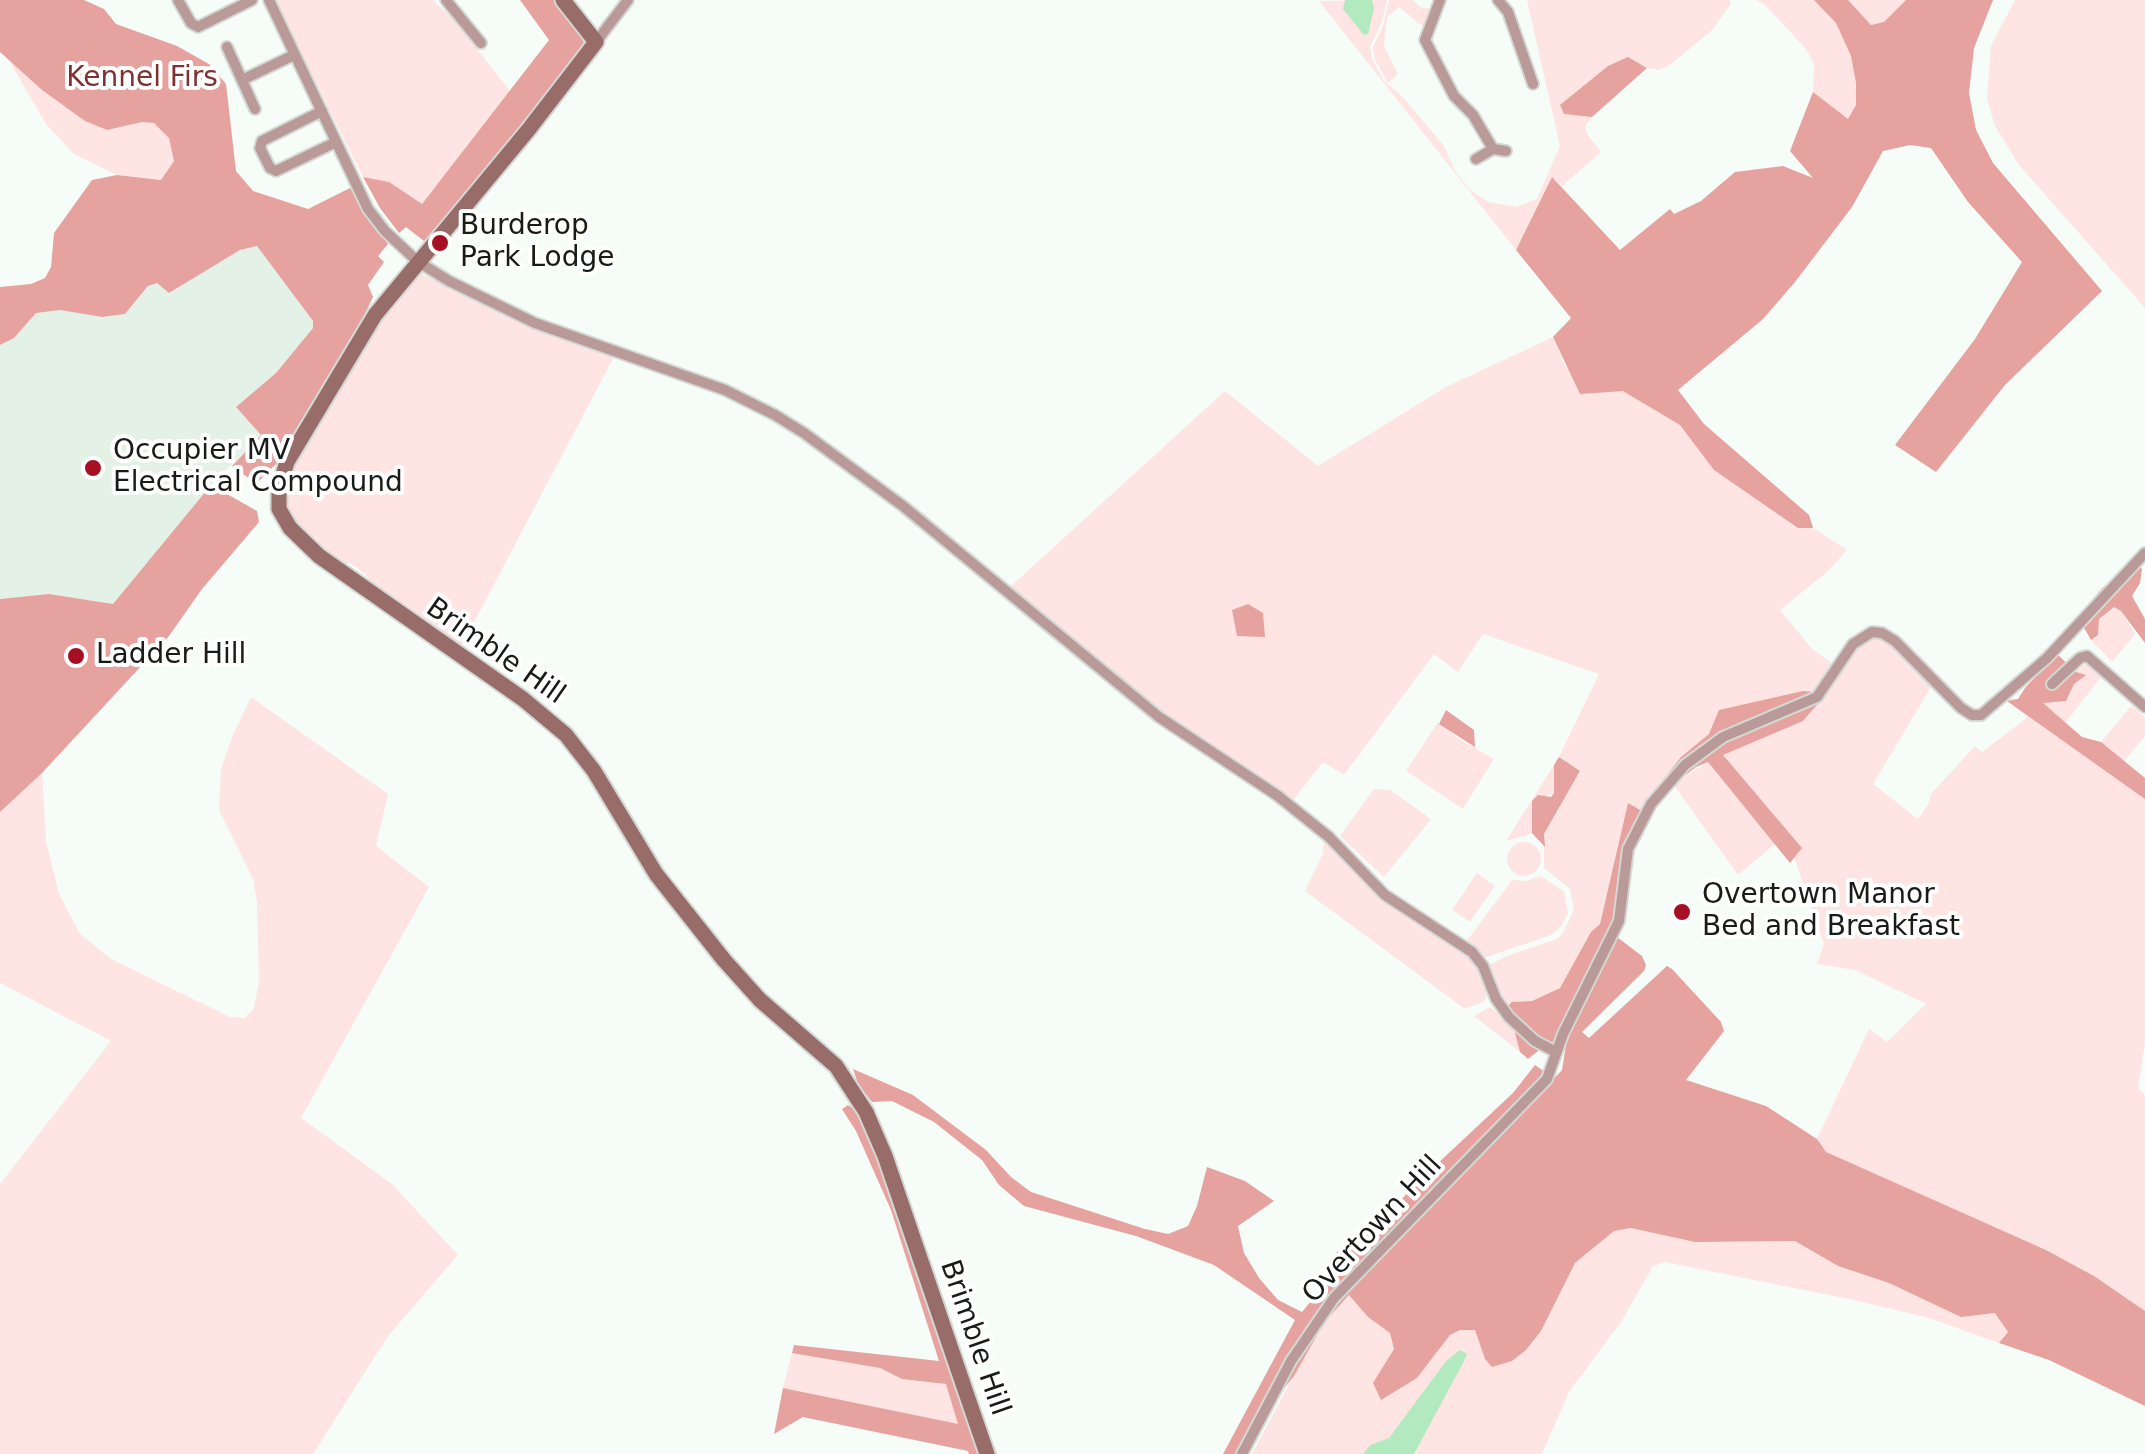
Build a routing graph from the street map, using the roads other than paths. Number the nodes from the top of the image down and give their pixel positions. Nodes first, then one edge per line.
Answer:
1 (178, 0) edge
2 (252, 0) edge
3 (269, 0) edge
4 (446, 0) edge
5 (562, 0) edge
6 (628, 0) edge
7 (1440, 0) edge
8 (1498, 0) edge
9 (596, 42) junction
10 (481, 44) dead end
11 (227, 47) dead end
12 (294, 56) junction
13 (242, 80) junction
14 (1533, 84) dead end
15 (254, 109) dead end
16 (322, 112) junction
17 (336, 142) junction
18 (1493, 149) junction
19 (1506, 151) dead end
20 (1476, 159) dead end
21 (417, 261) junction
22 (2145, 554) edge
23 (2052, 684) dead end
24 (2145, 706) edge
25 (1556, 1052) junction
26 (986, 1454) edge
27 (1242, 1454) edge

1 - 2 street
3 - 12 street
4 - 10 street
5 - 9 main road
6 - 9 street
7 - 18 street
8 - 14 street
9 - 21 main road, Brimble Hill
11 - 13 street
12 - 13 street
12 - 16 street
13 - 15 street
16 - 17 street
16 - 17 street
17 - 21 street
18 - 19 street
18 - 20 street
21 - 25 street
21 - 26 main road, Brimble Hill
22 - 25 street, Overtown Hill
23 - 24 street
25 - 27 street, Overtown Hill

